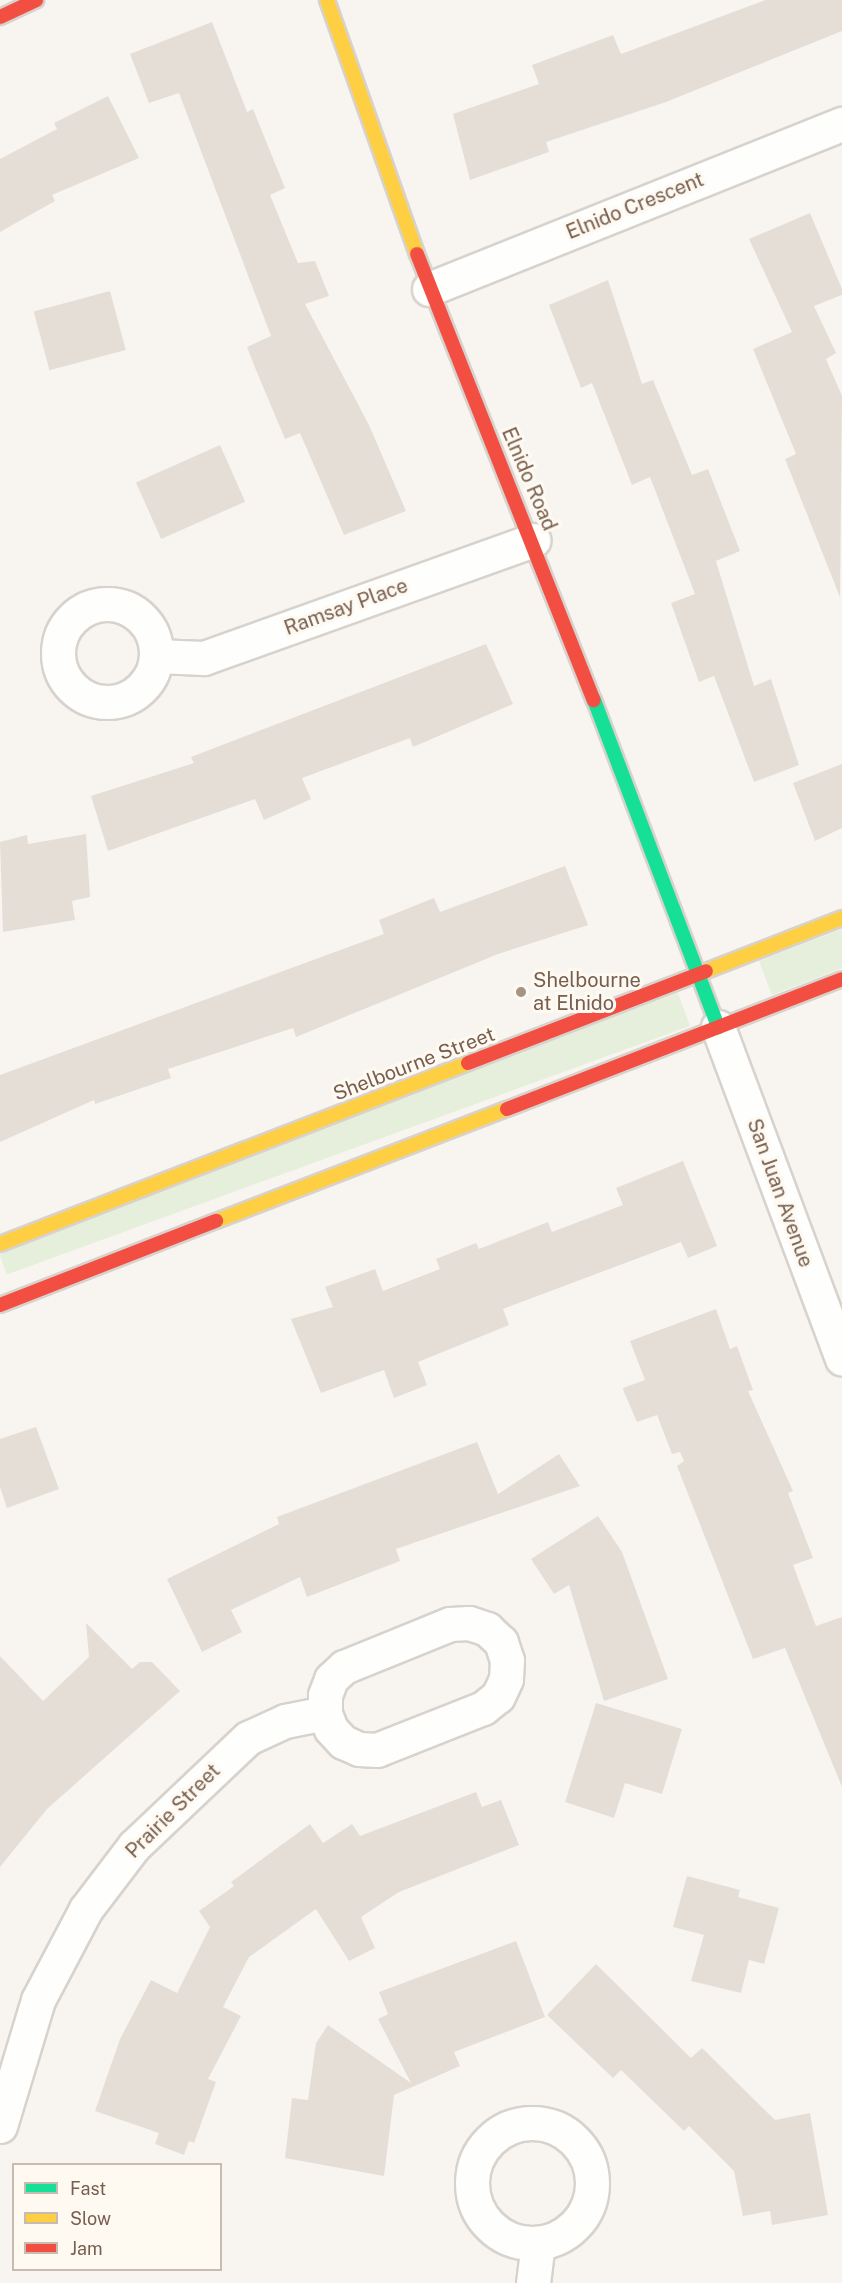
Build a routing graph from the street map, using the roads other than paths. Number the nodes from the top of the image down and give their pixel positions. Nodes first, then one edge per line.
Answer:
1 (36, 0) edge
2 (327, 0) edge
3 (0, 17) edge
4 (842, 124) edge
5 (429, 289) junction
6 (533, 540) junction
7 (156, 656) dead end
8 (842, 918) edge
9 (698, 973) junction
10 (842, 979) edge
11 (718, 1027) junction
12 (0, 1244) edge
13 (0, 1305) edge
14 (842, 1359) edge
15 (325, 1713) junction
16 (0, 2126) edge
17 (538, 2243) dead end
18 (533, 2283) edge

1 - 3 main road
2 - 5 main road, Elnido Road
4 - 5 street, Elnido Crescent
5 - 6 main road, Elnido Road
6 - 7 street, Ramsay Place
6 - 9 main road, Elnido Road
8 - 9 main road, Shelbourne Street
9 - 11 main road, Elnido Road
9 - 12 main road, Shelbourne Street
10 - 11 main road
11 - 13 main road
11 - 14 street, San Juan Avenue
15 - 15 street
15 - 16 street, Prairie Street
17 - 18 street

